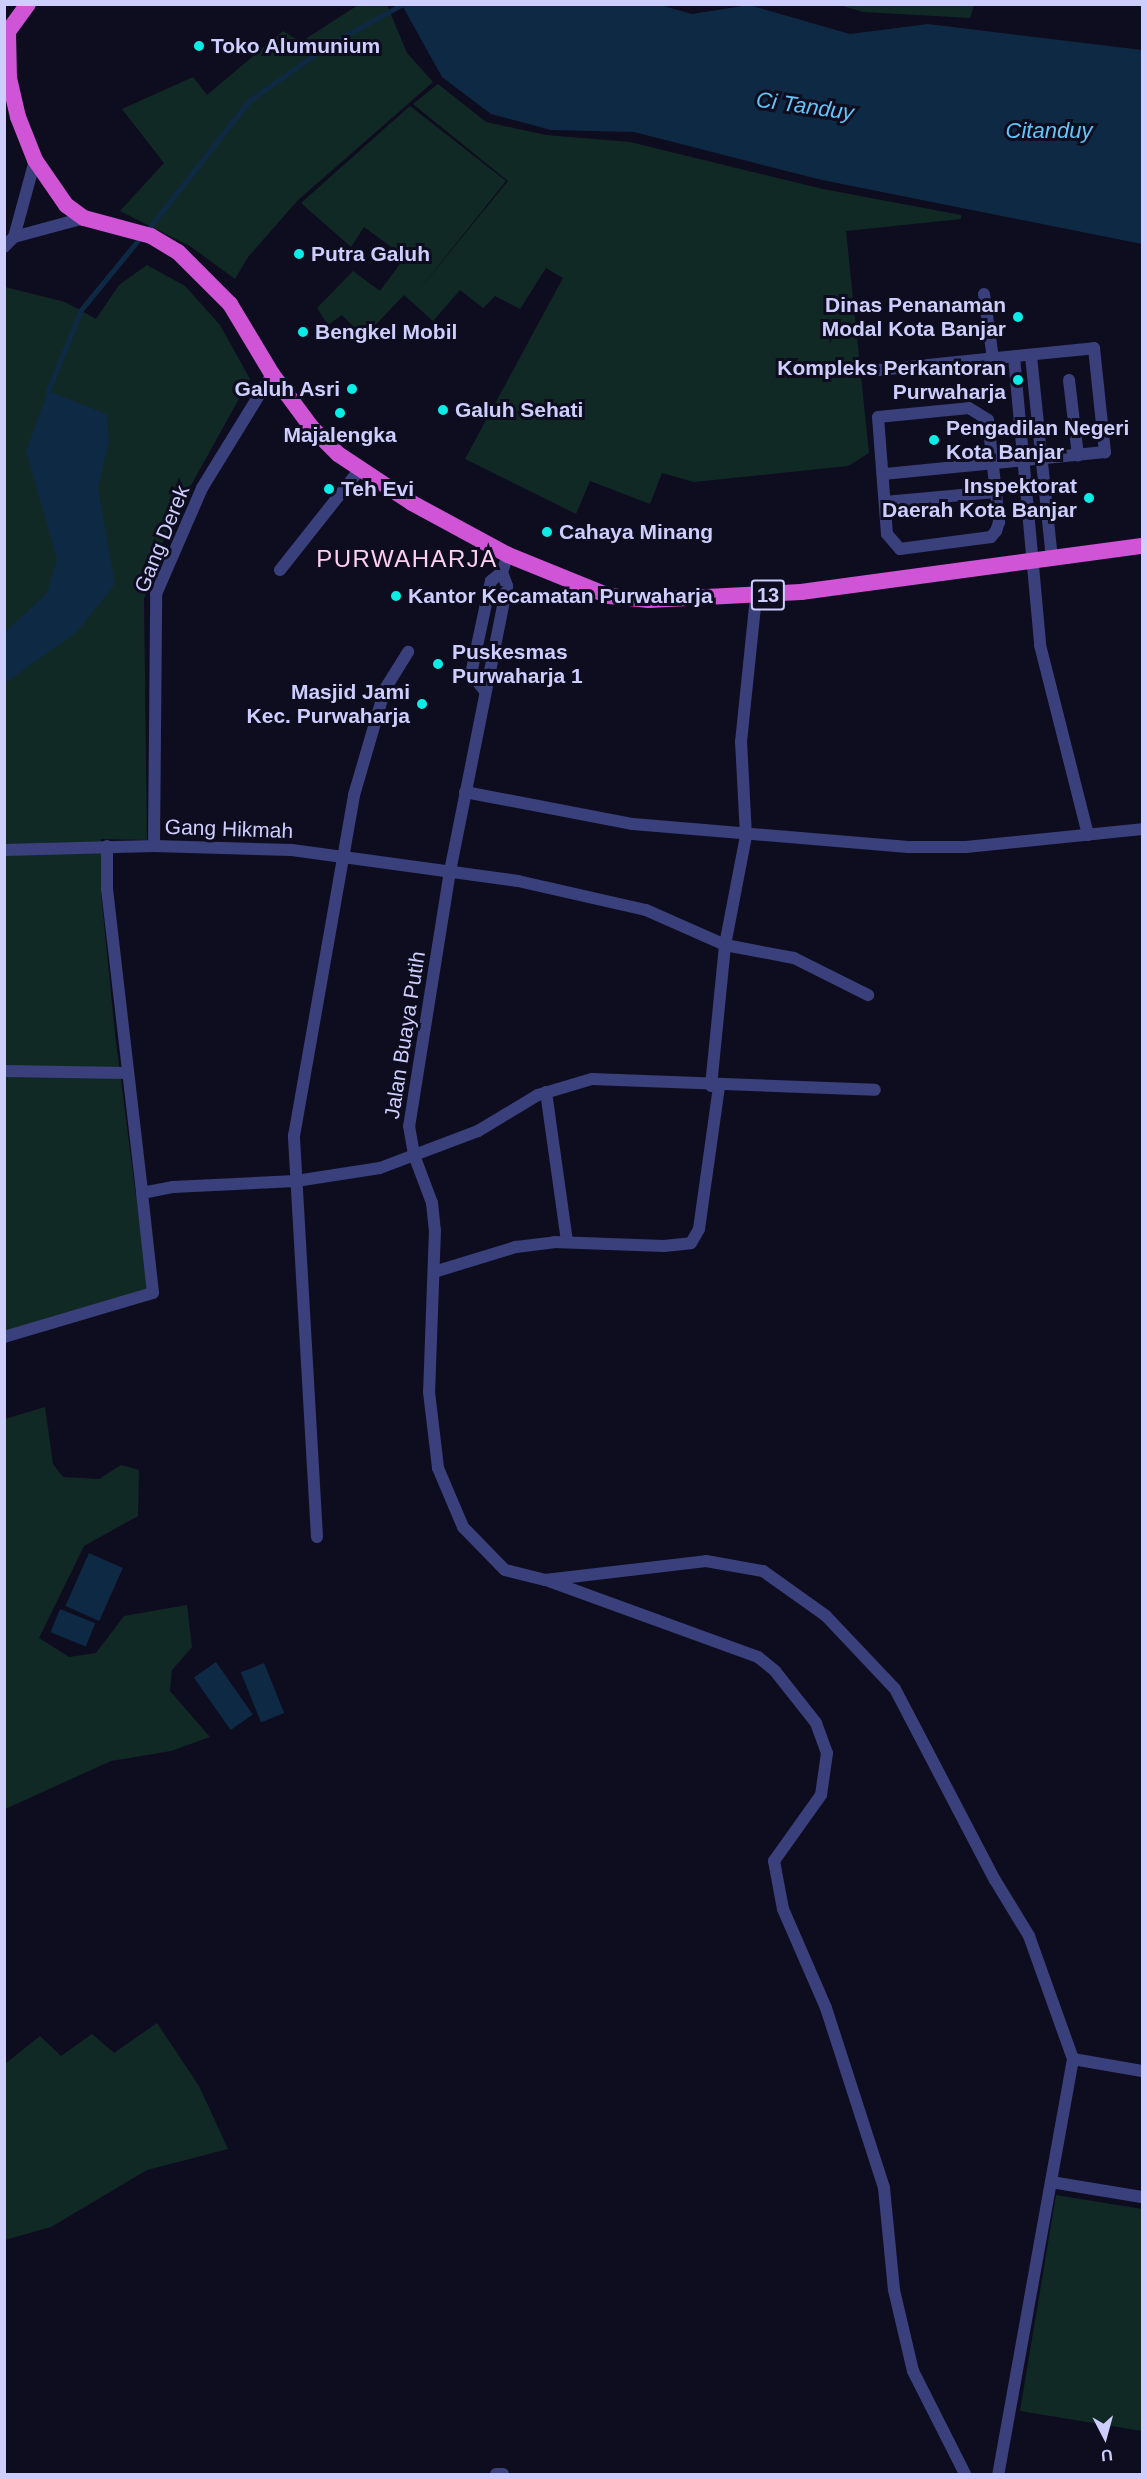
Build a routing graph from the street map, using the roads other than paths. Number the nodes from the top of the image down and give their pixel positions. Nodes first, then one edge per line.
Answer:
1 (28, 4) edge
2 (6, 31) edge
3 (6, 65) edge
4 (35, 160) junction
5 (84, 218) junction
6 (14, 237) junction
7 (4, 247) edge
8 (984, 294) dead end
9 (1031, 356) junction
10 (1014, 357) junction
11 (993, 359) junction
12 (879, 370) dead end
13 (272, 374) junction
14 (1069, 380) dead end
15 (1078, 455) junction
16 (1041, 459) junction
17 (1023, 462) junction
18 (992, 464) junction
19 (360, 469) junction
20 (883, 474) junction
21 (995, 492) junction
22 (885, 502) junction
23 (1143, 546) edge
24 (508, 555) junction
25 (1052, 558) junction
26 (1034, 560) junction
27 (280, 570) dead end
28 (756, 596) junction
29 (408, 651) dead end
30 (465, 792) junction
31 (1143, 829) edge
32 (1088, 835) junction
33 (746, 836) junction
34 (107, 846) junction
35 (154, 846) junction
36 (4, 850) edge
37 (341, 856) junction
38 (450, 871) junction
39 (725, 945) junction
40 (868, 995) dead end
41 (4, 1071) edge
42 (127, 1073) junction
43 (715, 1086) junction
44 (875, 1090) dead end
45 (546, 1092) junction
46 (414, 1155) junction
47 (296, 1181) junction
48 (142, 1193) junction
49 (567, 1242) junction
50 (434, 1272) junction
51 (4, 1338) edge
52 (317, 1537) dead end
53 (545, 1580) junction
54 (1073, 2060) junction
55 (1143, 2071) edge
56 (1051, 2182) junction
57 (1143, 2197) edge
58 (496, 2475) edge
59 (502, 2475) edge
60 (965, 2475) edge
61 (998, 2475) edge

1 - 2 highway, 13
2 - 3 highway, 13
3 - 4 highway, 13
4 - 5 highway, 13
4 - 6 street
5 - 6 street
5 - 13 highway, 13
6 - 7 street
8 - 11 street
9 - 10 street
9 - 15 street
9 - 16 street
10 - 11 street
10 - 17 street
11 - 12 street
13 - 19 highway, 13
13 - 35 street, Gang Derek
14 - 15 street
15 - 16 street
16 - 17 street
16 - 25 street
17 - 18 street
17 - 26 street
18 - 20 street
18 - 20 street
18 - 21 street
19 - 24 highway, 13
19 - 27 street
20 - 22 street
21 - 22 street
21 - 22 street
23 - 25 highway, 13
24 - 28 highway, 13
24 - 30 street, Jalan Buaya Putih
25 - 26 highway, 13
26 - 28 highway, 13
26 - 32 street
28 - 33 street
29 - 37 street
30 - 33 street
30 - 38 street, Jalan Buaya Putih
31 - 32 street
32 - 33 street
33 - 39 street
34 - 35 street, Gang Hikmah
34 - 36 street, Gang Hikmah
34 - 42 street
35 - 37 street, Gang Hikmah
37 - 38 street, Gang Hikmah
37 - 47 street
38 - 39 street, Gang Hikmah
38 - 46 street, Jalan Buaya Putih
39 - 40 street, Gang Hikmah
39 - 43 street
41 - 42 street
42 - 48 street
43 - 44 street
43 - 45 street
43 - 49 street
45 - 46 street
45 - 49 street
46 - 47 street
46 - 50 street, Jalan Buaya Putih
47 - 48 street
47 - 52 street
48 - 51 street
49 - 50 street
50 - 53 street, Jalan Buaya Putih
53 - 54 street
53 - 60 street
54 - 55 street
54 - 56 street
56 - 57 street
56 - 61 street
58 - 59 street

